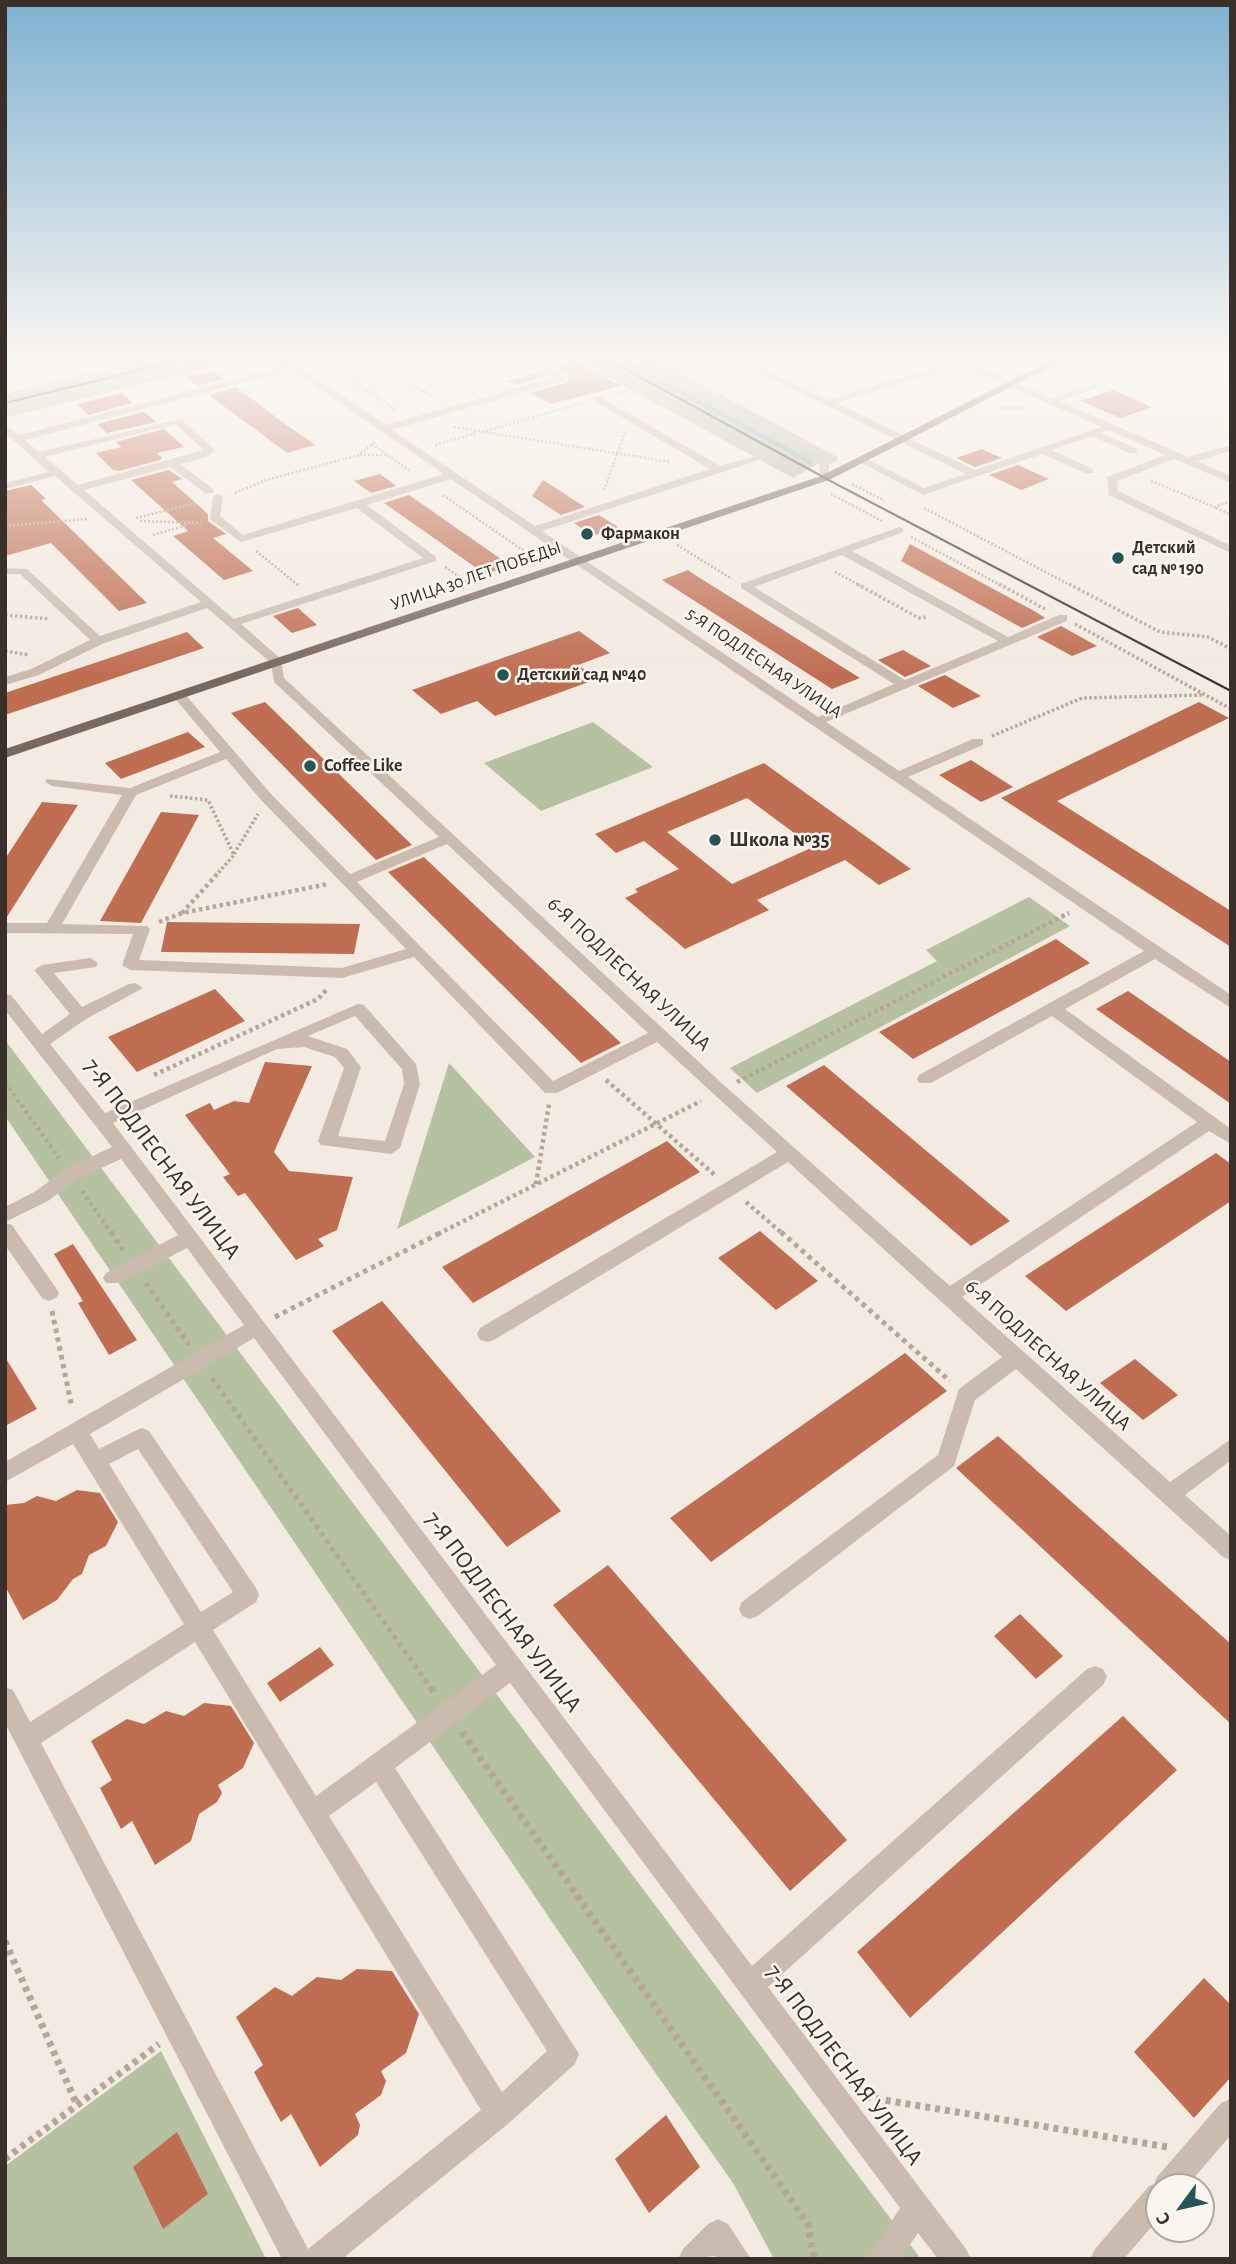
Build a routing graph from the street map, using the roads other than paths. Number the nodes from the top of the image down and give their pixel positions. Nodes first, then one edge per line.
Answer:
1 (47, 464) edge
2 (170, 464) edge
3 (173, 464) edge
4 (436, 464) edge
5 (708, 464) edge
6 (738, 464) edge
7 (824, 464) edge
8 (854, 464) edge
9 (868, 464) edge
10 (953, 464) edge
11 (1004, 464) edge
12 (1072, 464) edge
13 (1152, 464) edge
14 (1193, 464) edge
15 (719, 470) junction
16 (1088, 471) dead end
17 (57, 472) junction
18 (975, 474) junction
19 (453, 475) junction
20 (825, 478) junction
21 (1231, 480) edge
22 (5, 486) edge
23 (75, 489) junction
24 (359, 504) junction
25 (533, 530) junction
26 (899, 530) road end
27 (1230, 550) edge
28 (844, 551) junction
29 (578, 560) junction
30 (5, 571) edge
31 (209, 603) junction
32 (1063, 618) road end
33 (233, 623) junction
34 (99, 641) junction
35 (1007, 642) junction
36 (277, 662) junction
37 (5, 681) edge
38 (904, 685) junction
39 (178, 695) junction
40 (816, 722) junction
41 (978, 742) road end
42 (228, 752) junction
43 (5, 754) edge
44 (897, 777) junction
45 (51, 782) dead end
46 (131, 792) junction
47 (450, 838) junction
48 (349, 880) junction
49 (53, 926) junction
50 (5, 928) edge
51 (418, 951) junction
52 (1155, 952) junction
53 (90, 963) dead end
54 (135, 988) dead end
55 (5, 999) edge
56 (1231, 1003) edge
57 (1053, 1008) junction
58 (80, 1015) junction
59 (660, 1034) junction
60 (40, 1043) junction
61 (274, 1044) junction
62 (925, 1079) dead end
63 (102, 1121) junction
64 (1209, 1122) junction
65 (1231, 1138) edge
66 (123, 1150) junction
67 (789, 1153) junction
68 (5, 1215) edge
69 (5, 1230) edge
70 (189, 1238) junction
71 (113, 1278) dead end
72 (49, 1293) road end
73 (949, 1296) junction
74 (256, 1327) junction
75 (487, 1334) dead end
76 (1017, 1357) junction
77 (76, 1430) junction
78 (1231, 1448) edge
79 (96, 1461) junction
80 (5, 1473) edge
81 (1169, 1495) junction
82 (1231, 1550) edge
83 (750, 1609) dead end
84 (198, 1626) junction
85 (512, 1667) junction
86 (1095, 1677) dead end
87 (5, 1698) edge
88 (27, 1738) junction
89 (379, 1765) junction
90 (313, 1813) junction
91 (751, 1985) junction
92 (499, 2113) junction
93 (1231, 2113) edge
94 (1179, 2173) edge
95 (918, 2208) junction
96 (1145, 2212) edge
97 (298, 2259) edge
98 (319, 2259) edge
99 (693, 2259) edge
100 (736, 2259) edge
101 (882, 2259) edge
102 (956, 2259) edge
103 (1105, 2259) edge

1 - 17 street, 6-Я ПОДЛЕСНАЯ УЛИЦА
2 - 23 street
3 - 24 street
4 - 19 street, 5-Я ПОДЛЕСНАЯ УЛИЦА
5 - 15 street
6 - 15 street
7 - 20 street
8 - 20 main road, УЛИЦА 30 ЛЕТ ПОБЕДЫ
9 - 18 street
10 - 18 street
11 - 18 street
12 - 16 street
13 - 27 street
14 - 21 street
15 - 25 street
17 - 22 street
17 - 23 street, 6-Я ПОДЛЕСНАЯ УЛИЦА
19 - 24 street
19 - 25 street, 5-Я ПОДЛЕСНАЯ УЛИЦА
20 - 29 main road, УЛИЦА 30 ЛЕТ ПОБЕДЫ
23 - 31 street, 6-Я ПОДЛЕСНАЯ УЛИЦА
24 - 33 street
25 - 29 street, 5-Я ПОДЛЕСНАЯ УЛИЦА
26 - 28 street
28 - 35 street
28 - 38 street
29 - 36 main road, УЛИЦА 30 ЛЕТ ПОБЕДЫ
29 - 40 street, 5-Я ПОДЛЕСНАЯ УЛИЦА
30 - 34 street
31 - 33 street, 6-Я ПОДЛЕСНАЯ УЛИЦА
31 - 34 street
32 - 35 street
33 - 36 street, 6-Я ПОДЛЕСНАЯ УЛИЦА
34 - 37 street
35 - 38 street
36 - 39 main road, УЛИЦА 30 ЛЕТ ПОБЕДЫ
36 - 47 street, 6-Я ПОДЛЕСНАЯ УЛИЦА
38 - 40 street
39 - 42 street
39 - 43 main road, УЛИЦА 30 ЛЕТ ПОБЕДЫ
40 - 44 street, 5-Я ПОДЛЕСНАЯ УЛИЦА
41 - 44 street
42 - 46 street
42 - 48 street
44 - 52 street, 5-Я ПОДЛЕСНАЯ УЛИЦА
45 - 46 street
46 - 49 street
47 - 48 street
47 - 59 street, 6-Я ПОДЛЕСНАЯ УЛИЦА
48 - 51 street
49 - 50 street
49 - 51 street
51 - 59 street
52 - 56 street, 5-Я ПОДЛЕСНАЯ УЛИЦА
52 - 57 street
53 - 58 street
54 - 58 street
55 - 60 street, 7-Я ПОДЛЕСНАЯ УЛИЦА
57 - 62 street
57 - 64 street
58 - 60 street
59 - 67 street, 6-Я ПОДЛЕСНАЯ УЛИЦА
60 - 63 street, 7-Я ПОДЛЕСНАЯ УЛИЦА
61 - 61 street
61 - 63 street
63 - 66 street, 7-Я ПОДЛЕСНАЯ УЛИЦА
64 - 65 street
64 - 73 street
66 - 68 street
66 - 70 street, 7-Я ПОДЛЕСНАЯ УЛИЦА
67 - 73 street, 6-Я ПОДЛЕСНАЯ УЛИЦА
67 - 75 street
69 - 72 street
70 - 71 street
70 - 74 street, 7-Я ПОДЛЕСНАЯ УЛИЦА
73 - 76 street, 6-Я ПОДЛЕСНАЯ УЛИЦА
74 - 77 street
74 - 85 street, 7-Я ПОДЛЕСНАЯ УЛИЦА
76 - 81 street, 6-Я ПОДЛЕСНАЯ УЛИЦА
76 - 83 street
77 - 79 street
77 - 80 street
78 - 81 street
79 - 84 street
79 - 84 street
81 - 82 street, 6-Я ПОДЛЕСНАЯ УЛИЦА
84 - 88 street
84 - 90 street
85 - 89 street
85 - 91 street, 7-Я ПОДЛЕСНАЯ УЛИЦА
86 - 91 street
87 - 88 street
88 - 97 street
89 - 90 street
89 - 92 street
90 - 92 street
91 - 95 street, 7-Я ПОДЛЕСНАЯ УЛИЦА
92 - 98 street
93 - 94 street
95 - 101 street
95 - 102 street, 7-Я ПОДЛЕСНАЯ УЛИЦА
96 - 103 street
99 - 100 street

